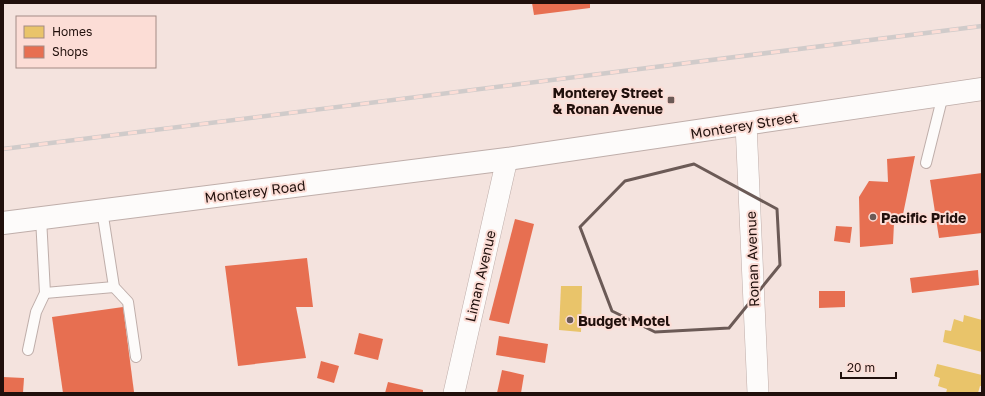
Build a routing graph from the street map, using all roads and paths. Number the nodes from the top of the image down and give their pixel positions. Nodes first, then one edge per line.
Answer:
1 (982, 89) edge
2 (943, 95) junction
3 (746, 124) junction
4 (507, 159) junction
5 (926, 163) dead end
6 (102, 210) junction
7 (41, 218) junction
8 (3, 223) edge
9 (114, 287) junction
10 (45, 293) junction
11 (28, 350) dead end
12 (136, 358) dead end
13 (454, 393) edge
14 (758, 393) edge

1 - 2 main road, Monterey Street
2 - 3 main road, Monterey Street
2 - 5 lane
3 - 4 main road, Monterey Street
3 - 14 street, Ronan Avenue
4 - 6 main road, Monterey Road
4 - 13 street, Liman Avenue
6 - 7 main road, Monterey Road
6 - 9 lane
7 - 8 main road, Monterey Road
7 - 10 lane
9 - 10 lane
9 - 12 lane
10 - 11 lane

